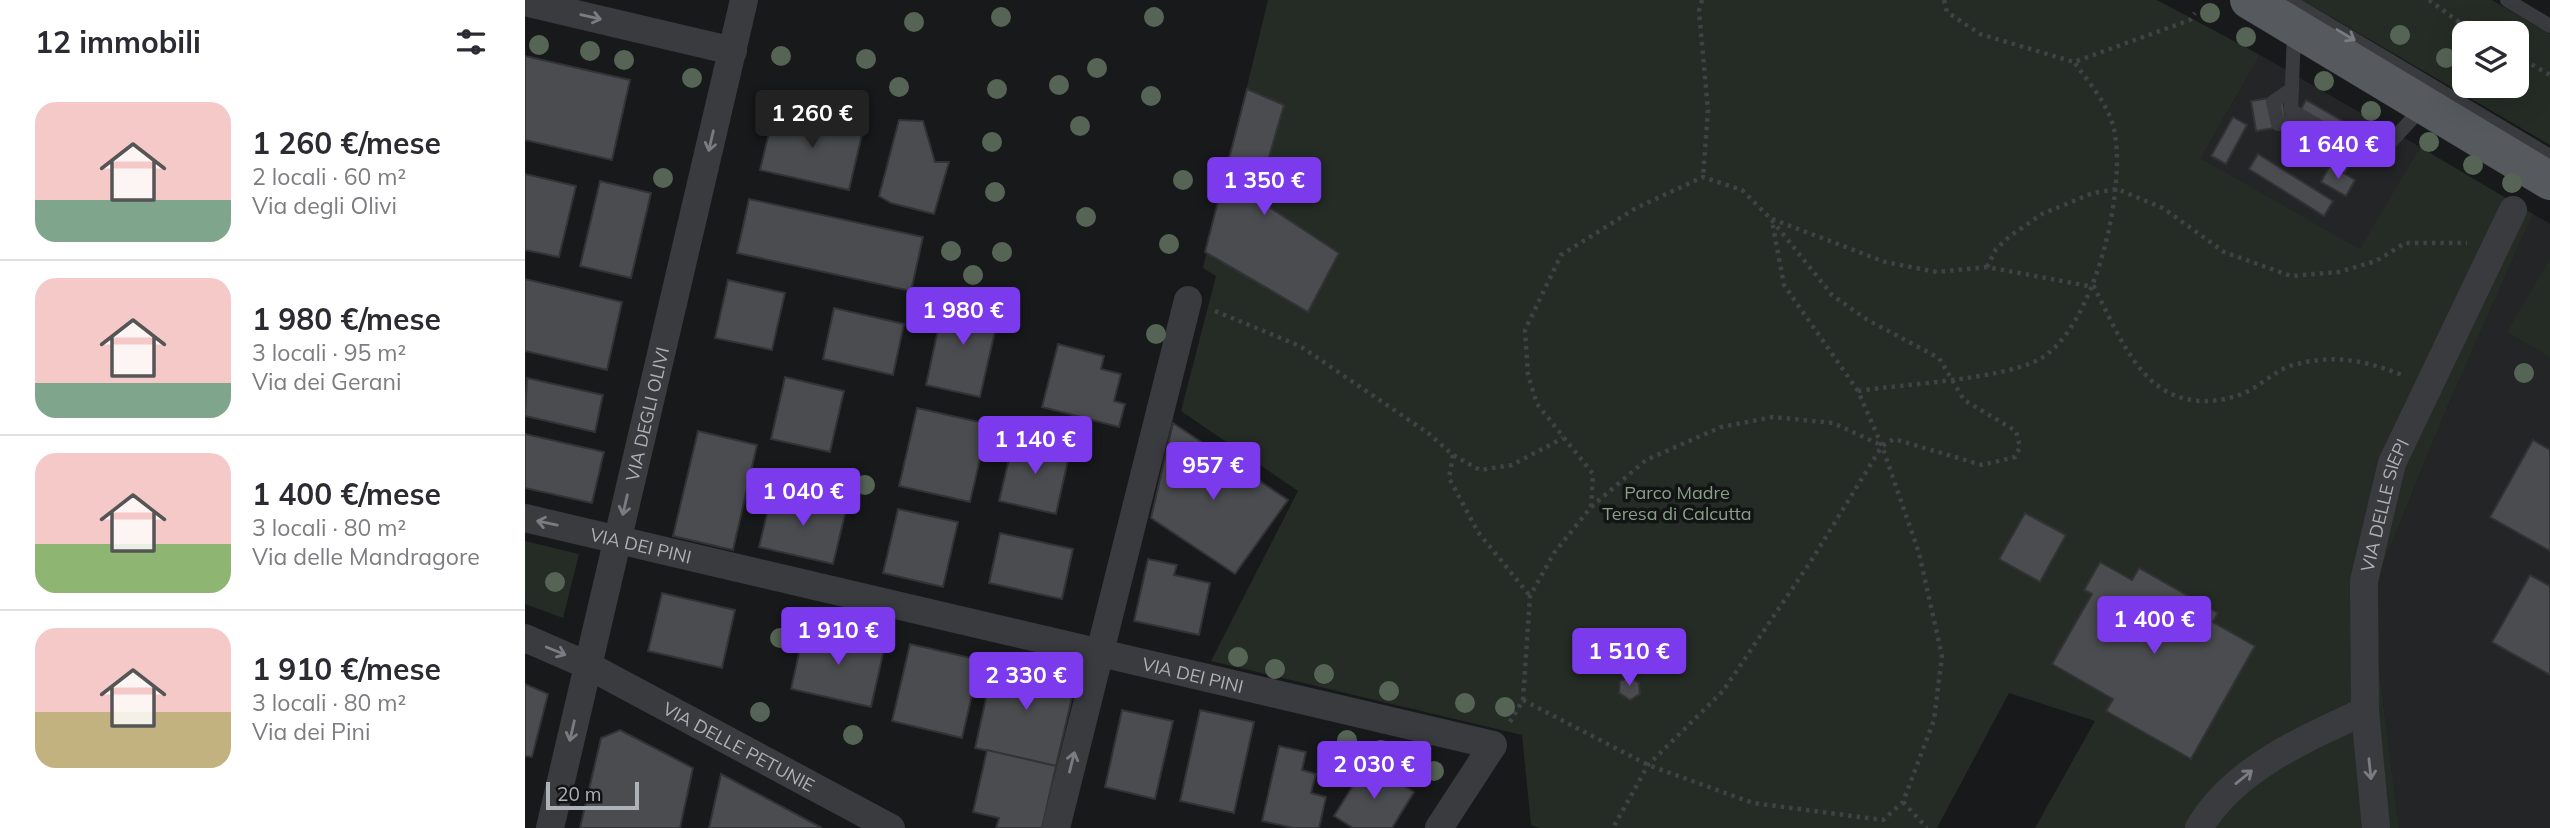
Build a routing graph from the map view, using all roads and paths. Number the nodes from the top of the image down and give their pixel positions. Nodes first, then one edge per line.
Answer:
1 (744, 0) edge
2 (1702, 0) edge
3 (1944, 0) edge
4 (2249, 0) edge
5 (2429, 0) edge
6 (2507, 0) edge
7 (525, 2) edge
8 (2195, 13) dead end
9 (2291, 13) edge
10 (2458, 21) edge
11 (2550, 26) edge
12 (733, 51) junction
13 (2074, 62) junction
14 (2529, 63) edge
15 (2550, 75) edge
16 (2424, 105) junction
17 (2550, 156) edge
18 (1703, 177) junction
19 (2550, 181) edge
20 (2117, 189) junction
21 (2513, 210) dead end
22 (1771, 219) junction
23 (2493, 254) junction
24 (1987, 267) junction
25 (2094, 287) junction
26 (1188, 300) joint
27 (1952, 378) junction
28 (2429, 386) junction
29 (1858, 391) junction
30 (1563, 438) junction
31 (1882, 446) junction
32 (1453, 456) junction
33 (1591, 507) junction
34 (525, 518) edge
35 (618, 538) junction
36 (1530, 596) junction
37 (525, 638) edge
38 (1099, 652) junction
39 (587, 665) junction
40 (1523, 700) junction
41 (2365, 711) junction
42 (1493, 745) junction
43 (1648, 765) junction
44 (1903, 802) junction
45 (549, 828) edge
46 (891, 828) edge
47 (1056, 828) edge
48 (1439, 828) edge
49 (1613, 828) edge
50 (1927, 828) edge
51 (2199, 828) edge
52 (2376, 828) edge

1 - 12 street, VIA DEGLI OLIVI
2 - 18 path
3 - 13 path
4 - 9 main road
5 - 10 path
6 - 11 lane
7 -> 12 street
8 - 13 path
9 - 16 main road
9 - 16 lane
9 -> 17 lane
12 -> 35 street, VIA DEGLI OLIVI
13 - 20 path
14 - 15 path
16 - 19 main road
18 - 22 path
18 - 30 path
20 - 23 path
20 - 24 path
20 - 25 path
21 - 23 street, VIA DELLE SIEPI
22 - 24 path
22 - 27 path
22 - 29 path
23 - 28 street, VIA DELLE SIEPI
24 - 25 path
25 - 27 path
25 - 28 path
26 - 32 path
26 - 38 street
27 - 29 path
27 - 31 path
28 - 41 street, VIA DELLE SIEPI
29 - 31 path
30 - 32 path
30 - 33 path
31 - 33 path
31 - 43 path
31 - 44 path
32 - 36 path
33 - 36 path
35 -> 34 street, VIA DEI PINI
35 - 38 street, VIA DEI PINI
35 - 39 street, VIA DEGLI OLIVI
36 - 40 path
37 -> 39 street
38 - 42 street, VIA DEI PINI
47 -> 38 street
39 -> 45 street, VIA DEGLI OLIVI
39 - 46 street, VIA DELLE PETUNIE
40 - 42 path
40 - 43 path
51 -> 41 street
41 -> 52 street, VIA DELLE SIEPI
42 - 48 street
43 - 44 path
43 - 49 path
44 - 50 path

